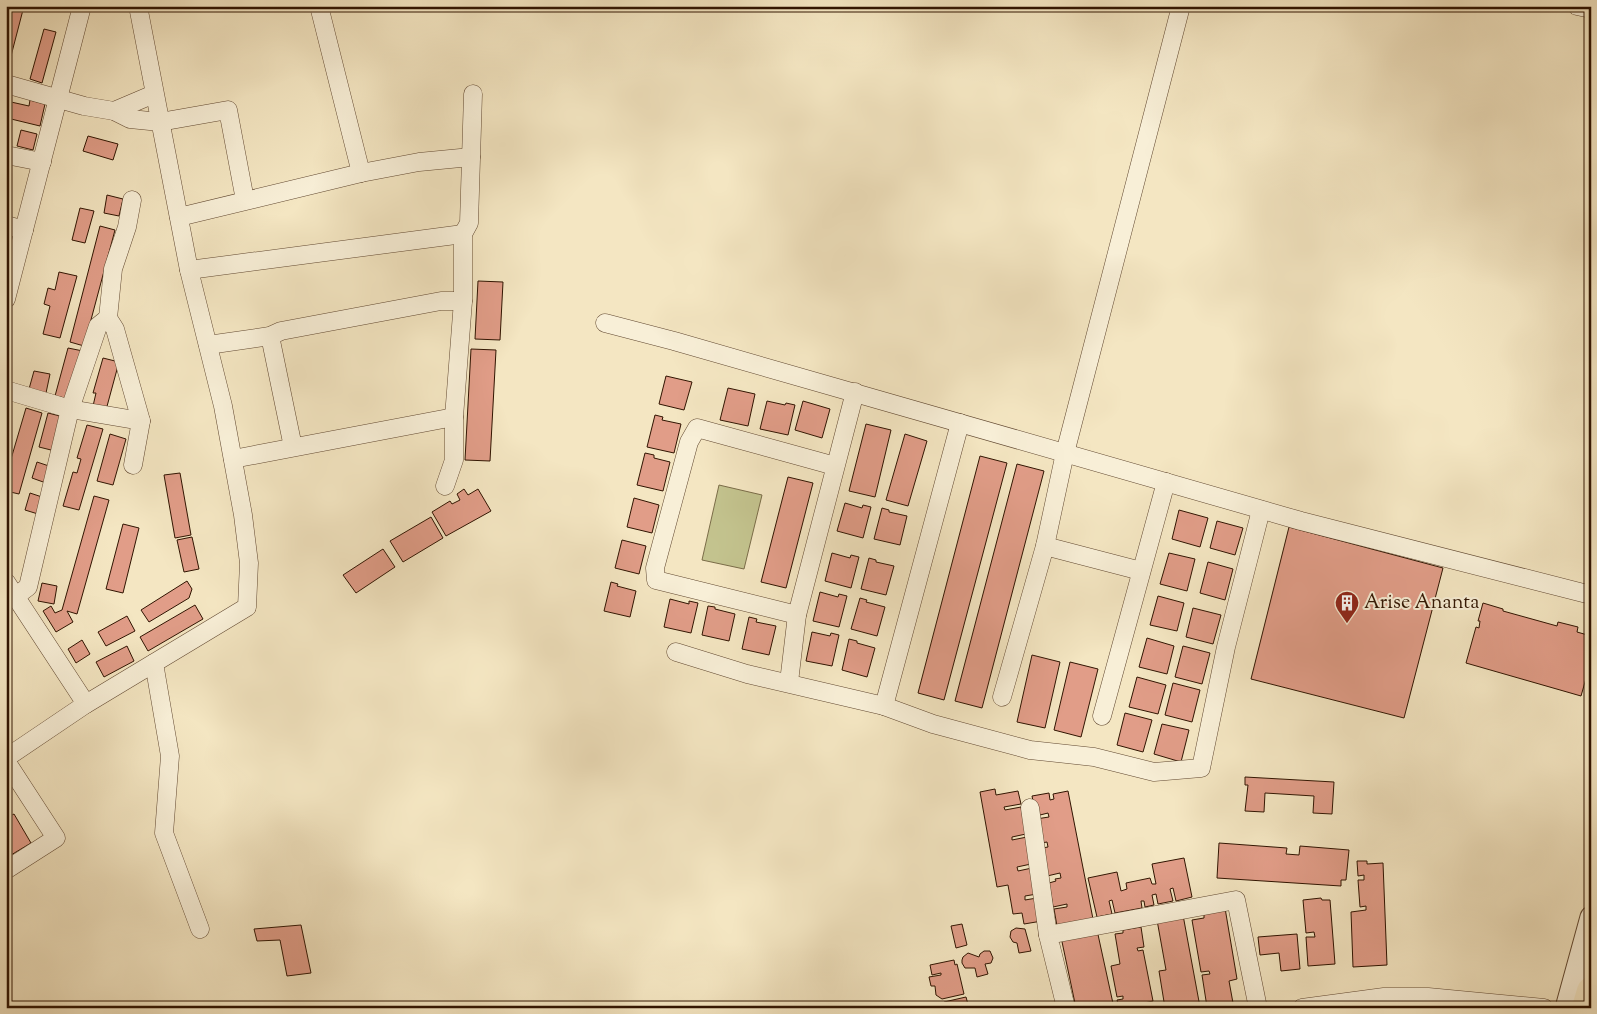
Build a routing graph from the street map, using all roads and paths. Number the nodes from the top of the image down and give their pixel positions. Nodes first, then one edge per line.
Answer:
1 (82, 6) edge
2 (138, 6) edge
3 (319, 6) edge
4 (1181, 6) edge
5 (1578, 6) edge
6 (1591, 10) edge
7 (6, 84) edge
8 (154, 94) junction
9 (473, 94) dead end
10 (58, 98) junction
11 (114, 111) junction
12 (160, 122) junction
13 (6, 155) edge
14 (471, 157) junction
15 (42, 162) junction
16 (361, 173) junction
17 (132, 200) dead end
18 (245, 200) junction
19 (179, 217) junction
20 (6, 225) edge
21 (24, 230) junction
22 (464, 234) junction
23 (189, 270) junction
24 (6, 299) edge
25 (464, 301) junction
26 (108, 318) junction
27 (605, 324) dead end
28 (270, 336) junction
29 (208, 345) junction
30 (6, 390) edge
31 (855, 392) junction
32 (70, 409) junction
33 (454, 417) junction
34 (141, 420) junction
35 (960, 423) junction
36 (293, 447) junction
37 (1065, 453) junction
38 (233, 459) junction
39 (134, 464) dead end
40 (835, 466) junction
41 (1166, 482) junction
42 (445, 486) dead end
43 (1261, 510) junction
44 (1045, 546) junction
45 (1141, 570) junction
46 (11, 589) edge
47 (1591, 596) edge
48 (797, 615) junction
49 (676, 652) dead end
50 (154, 663) junction
51 (789, 682) junction
52 (1002, 697) dead end
53 (86, 704) junction
54 (884, 706) junction
55 (1102, 716) dead end
56 (6, 759) edge
57 (1030, 808) dead end
58 (6, 870) edge
59 (1591, 917) edge
60 (200, 929) dead end
61 (1048, 935) junction
62 (1591, 991) edge
63 (1066, 1008) edge
64 (1258, 1008) edge
65 (1302, 1008) edge
66 (1544, 1008) edge
67 (1566, 1008) edge
68 (1586, 1008) edge

1 - 10 street
2 - 8 street
3 - 16 street
4 - 37 street
5 - 6 street
7 - 10 street
8 - 11 street
8 - 12 street
9 - 14 street
10 - 11 street
10 - 15 street
11 - 12 street
12 - 18 street
12 - 19 street
13 - 15 street
14 - 16 street
14 - 22 street
15 - 21 street
16 - 18 street
17 - 26 street
18 - 19 street
19 - 23 street
20 - 21 street
21 - 24 street
22 - 23 street
22 - 25 street
23 - 29 street
25 - 28 street
25 - 33 street
26 - 32 street
26 - 34 street
27 - 31 street
28 - 29 street
28 - 36 street
29 - 38 street
30 - 32 street
31 - 35 street
31 - 40 street
32 - 34 street
32 - 46 street
33 - 36 street
33 - 42 street
34 - 39 street
35 - 37 street
35 - 54 street
36 - 38 street
37 - 41 street
37 - 44 street
38 - 50 street
40 - 48 street
40 - 48 street
41 - 43 street
41 - 45 street
43 - 47 street
43 - 54 street
44 - 45 street
44 - 52 street
45 - 55 street
46 - 53 street
48 - 51 street
49 - 51 street
50 - 53 street
50 - 60 street
51 - 54 street
53 - 56 street
56 - 58 street
57 - 61 street
59 - 67 street
61 - 63 street
61 - 64 street
62 - 68 highway
65 - 66 street

